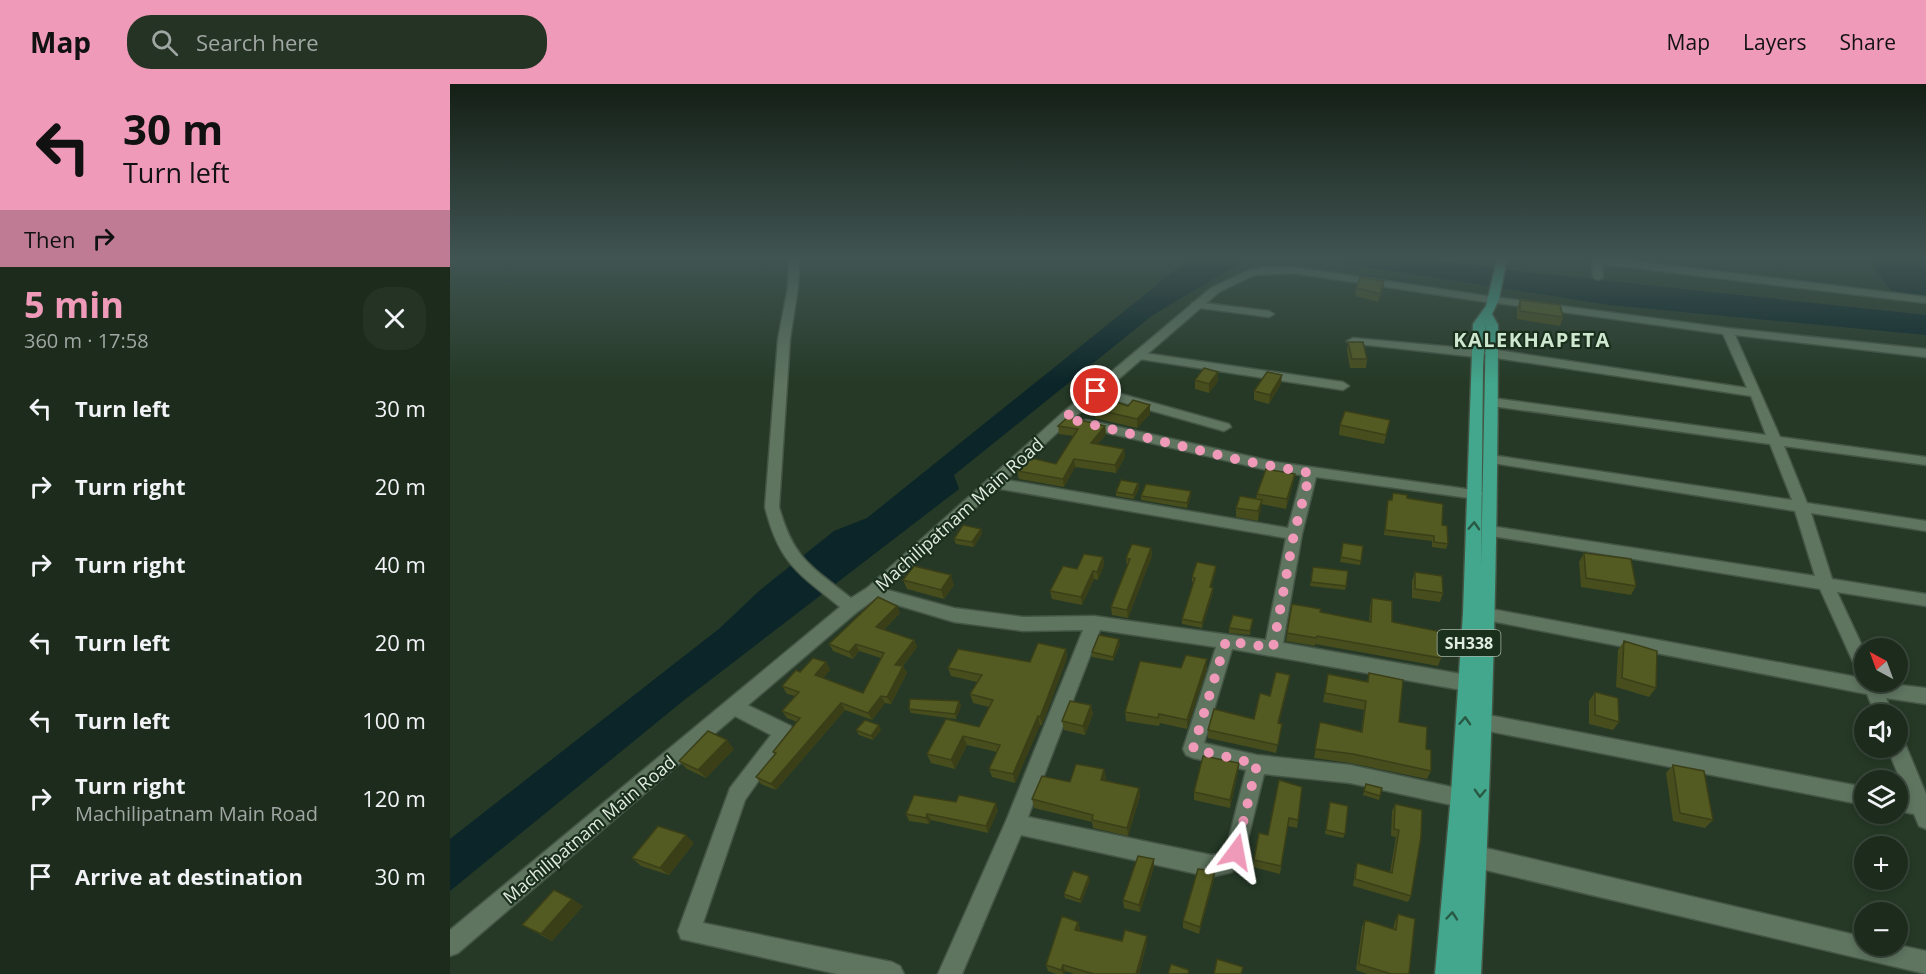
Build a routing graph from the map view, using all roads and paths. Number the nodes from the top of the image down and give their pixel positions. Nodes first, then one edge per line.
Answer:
1 (791, 301) edge
2 (1202, 301) edge
3 (1477, 301) edge
4 (1492, 303) junction
5 (1196, 305) junction
6 (1269, 314) dead end
7 (1727, 331) junction
8 (1353, 341) edge
9 (1483, 353) junction
10 (1926, 353) edge
11 (1137, 356) junction
12 (1343, 386) dead end
13 (1096, 391) junction
14 (1756, 393) junction
15 (1491, 402) junction
16 (1065, 418) junction
17 (1224, 428) dead end
18 (1775, 441) junction
19 (1491, 459) junction
20 (1926, 461) edge
21 (1310, 473) junction
22 (995, 483) junction
23 (1476, 494) junction
24 (1801, 505) junction
25 (1926, 526) edge
26 (1490, 531) junction
27 (1294, 534) junction
28 (1825, 583) junction
29 (873, 592) junction
30 (1926, 600) edge
31 (846, 604) junction
32 (1486, 614) junction
33 (1094, 623) junction
34 (1226, 641) junction
35 (1854, 646) edge
36 (1273, 648) junction
37 (1854, 682) edge
38 (1467, 683) junction
39 (1906, 692) edge
40 (1926, 696) edge
41 (735, 706) junction
42 (1483, 722) junction
43 (1902, 758) edge
44 (1257, 764) junction
45 (1854, 793) edge
46 (1461, 798) junction
47 (1908, 805) edge
48 (1924, 811) edge
49 (1015, 824) junction
50 (1477, 857) junction
51 (450, 945) edge
52 (1926, 963) edge
53 (892, 974) edge
54 (950, 974) edge
55 (1447, 974) edge
56 (1469, 974) edge

1 - 31 street
2 - 5 street, Machilipatnam Main Road
3 - 4 street, Machilipatnam Main Road
4 - 7 street, Machilipatnam Main Road
4 - 9 main road, SH338
5 - 6 street
5 - 11 street, Machilipatnam Main Road
7 - 10 street, Machilipatnam Main Road
7 - 14 street
8 - 9 street
9 - 14 street
9 - 15 main road, SH338
9 - 23 main road, SH338
11 - 12 street
11 - 13 street, Machilipatnam Main Road
13 - 16 street, Machilipatnam Main Road
13 - 17 street
14 - 18 street
15 - 18 street
15 - 19 main road, SH338
16 - 21 street
16 - 22 street, Machilipatnam Main Road
18 - 20 street
18 - 24 street
19 - 24 street
19 - 26 main road, SH338
21 - 23 street
21 - 27 street
22 - 27 street
22 - 29 street, Machilipatnam Main Road
38 -> 23 main road, SH338
24 - 25 street
24 - 28 street
26 - 28 street
26 - 32 main road, SH338
27 - 36 street
28 - 30 street
28 - 35 street
29 - 31 street, Machilipatnam Main Road
29 - 33 street
31 - 41 street, Machilipatnam Main Road
32 - 37 street
32 - 42 main road, SH338
33 - 34 street
33 - 49 street
34 - 36 street
34 - 44 street
36 - 38 street
46 -> 38 main road, SH338
39 - 40 street
41 - 51 street, Machilipatnam Main Road
41 - 53 street
42 - 45 street
42 -> 50 main road, SH338
43 - 48 street
44 - 46 street
44 - 49 street
55 -> 46 main road, SH338
47 - 48 street
49 - 54 street
50 - 52 street
50 - 56 main road, SH338

